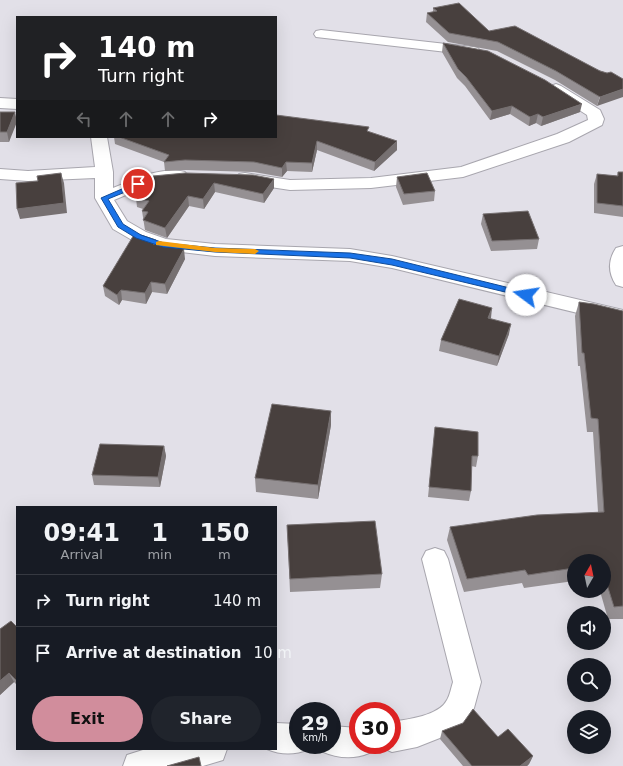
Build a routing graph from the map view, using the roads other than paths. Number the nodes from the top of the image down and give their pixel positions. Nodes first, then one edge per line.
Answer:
1 (321, 34) dead end
2 (491, 55) edge
3 (542, 81) edge
4 (0, 103) edge
5 (16, 104) edge
6 (99, 138) edge
7 (104, 172) junction
8 (0, 174) edge
9 (193, 176) edge
10 (231, 177) edge
11 (104, 198) junction
12 (623, 252) edge
13 (623, 281) edge
14 (623, 317) edge
15 (435, 559) dead end
16 (401, 735) edge
17 (277, 738) edge
18 (289, 739) edge
19 (208, 750) edge
20 (138, 766) edge

1 - 2 street
3 - 10 street
4 - 5 street
6 - 7 street
7 - 8 street
7 - 11 street
9 - 11 street
11 - 14 street
12 - 13 street
15 - 16 street
17 - 18 street
19 - 20 street

